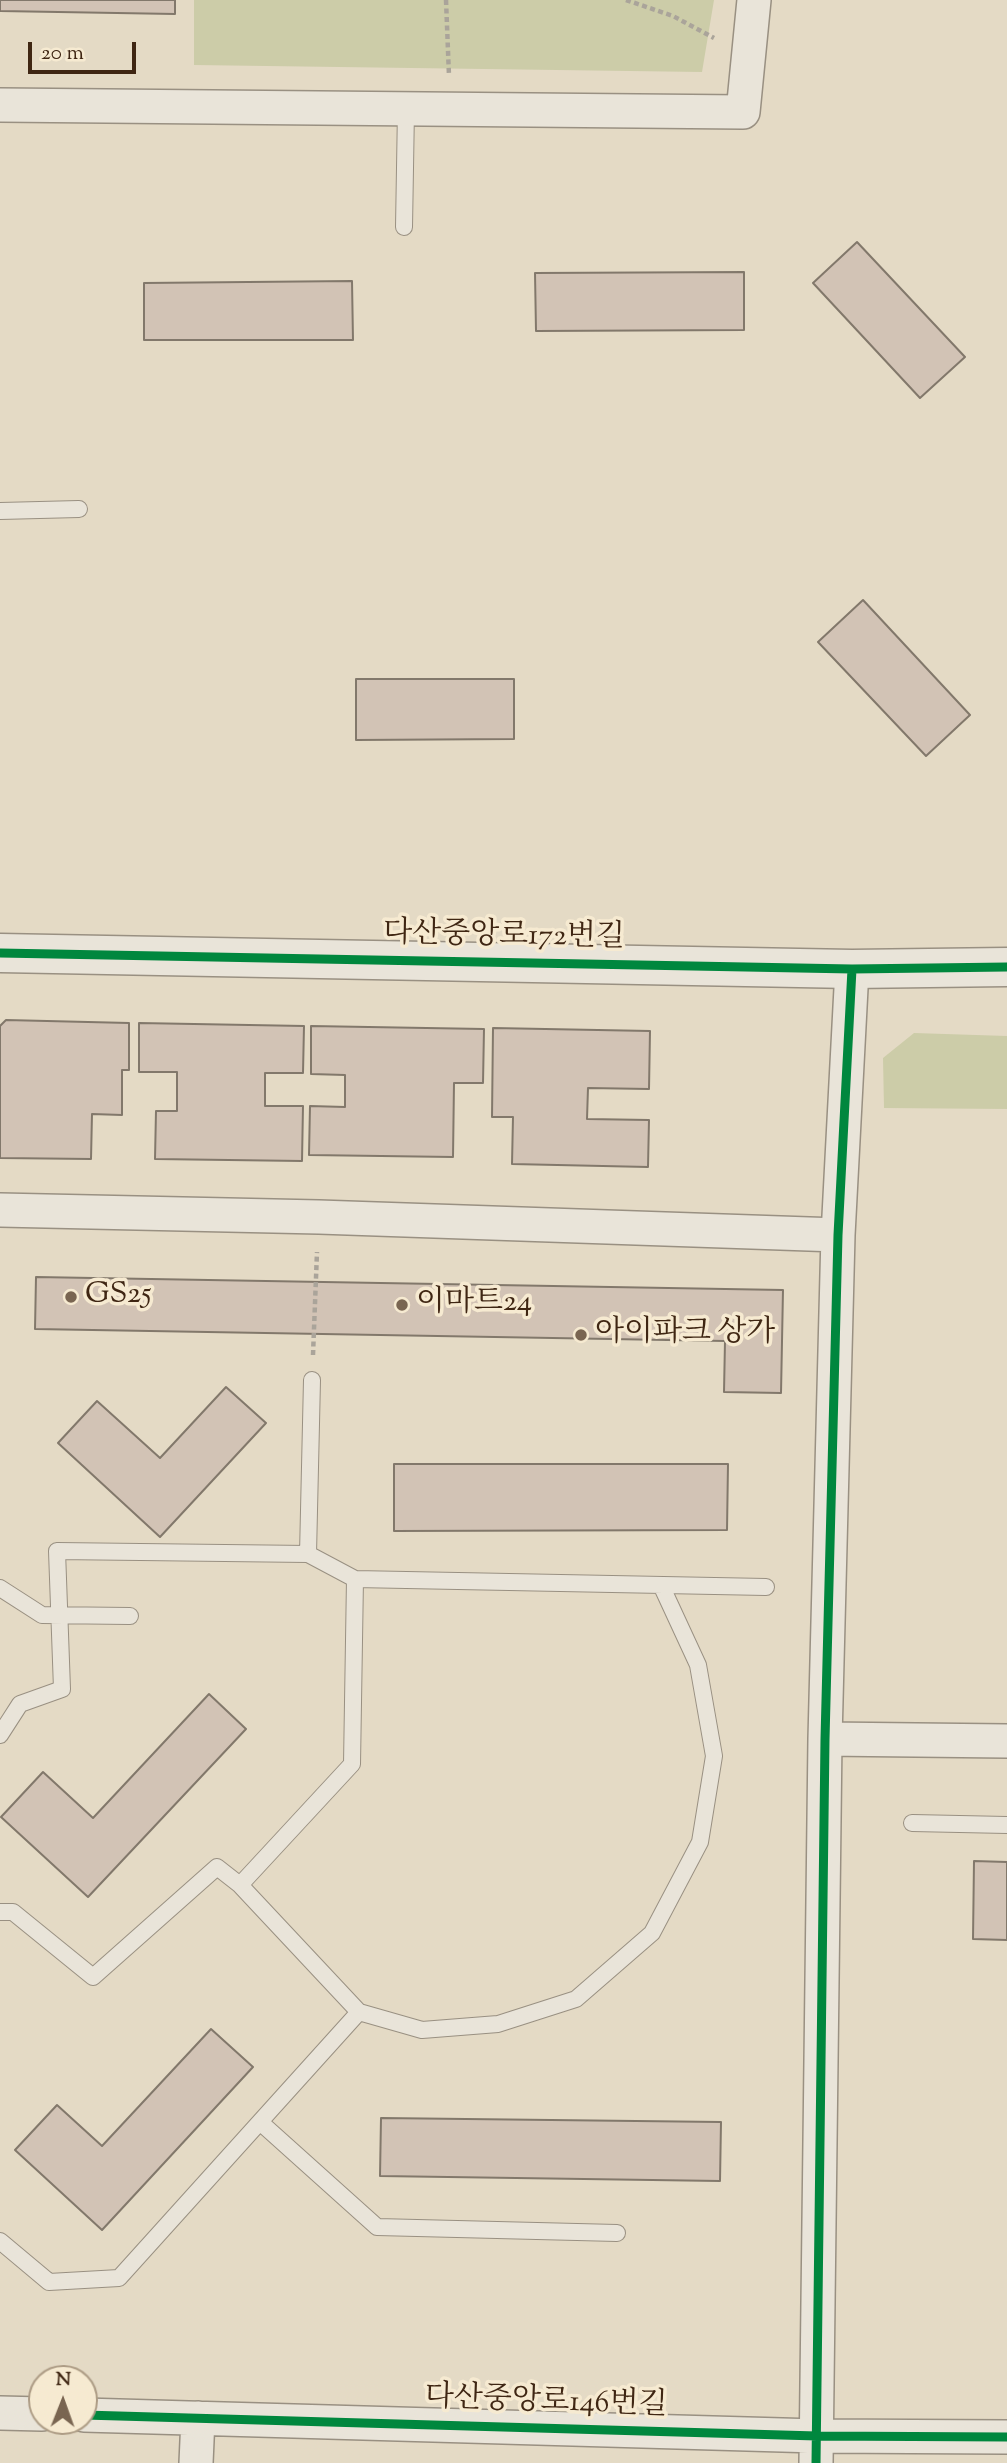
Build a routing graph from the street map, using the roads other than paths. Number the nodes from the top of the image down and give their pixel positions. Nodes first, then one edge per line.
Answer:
1 (754, 0) edge
2 (0, 105) edge
3 (406, 109) junction
4 (404, 228) dead end
5 (79, 509) dead end
6 (0, 511) edge
7 (0, 953) edge
8 (1007, 967) edge
9 (852, 969) junction
10 (0, 1210) edge
11 (838, 1235) junction
12 (312, 1380) road end
13 (307, 1554) junction
14 (355, 1579) junction
15 (661, 1585) junction
16 (766, 1587) dead end
17 (0, 1588) edge
18 (59, 1615) junction
19 (130, 1616) dead end
20 (0, 1735) edge
21 (825, 1740) junction
22 (1007, 1741) edge
23 (912, 1823) dead end
24 (1007, 1825) edge
25 (240, 1885) junction
26 (0, 1912) edge
27 (359, 2012) junction
28 (260, 2122) junction
29 (617, 2232) dead end
30 (0, 2241) edge
31 (0, 2413) edge
32 (28, 2414) edge
33 (98, 2415) edge
34 (198, 2418) junction
35 (1007, 2437) edge
36 (816, 2450) edge
37 (196, 2463) edge

1 - 3 street
2 - 3 street
3 - 4 lane
5 - 6 lane
7 - 9 street, 다산중앙로172번길
8 - 9 street, 다산중앙로172번길
9 - 11 street
10 - 11 street
11 - 21 street
12 - 13 lane
13 - 14 lane
13 - 18 lane
14 - 15 lane
14 - 25 lane
15 - 16 lane
15 - 27 lane
17 - 18 lane
18 - 19 lane
18 - 20 lane
21 - 22 street
21 - 36 street
23 - 24 lane
25 - 26 lane
25 - 27 lane
27 - 28 lane
28 - 29 lane
28 - 30 lane
31 - 32 street
33 - 34 street, 다산중앙로146번길
34 - 36 street, 다산중앙로146번길
34 - 37 street
35 - 36 street, 다산중앙로146번길

